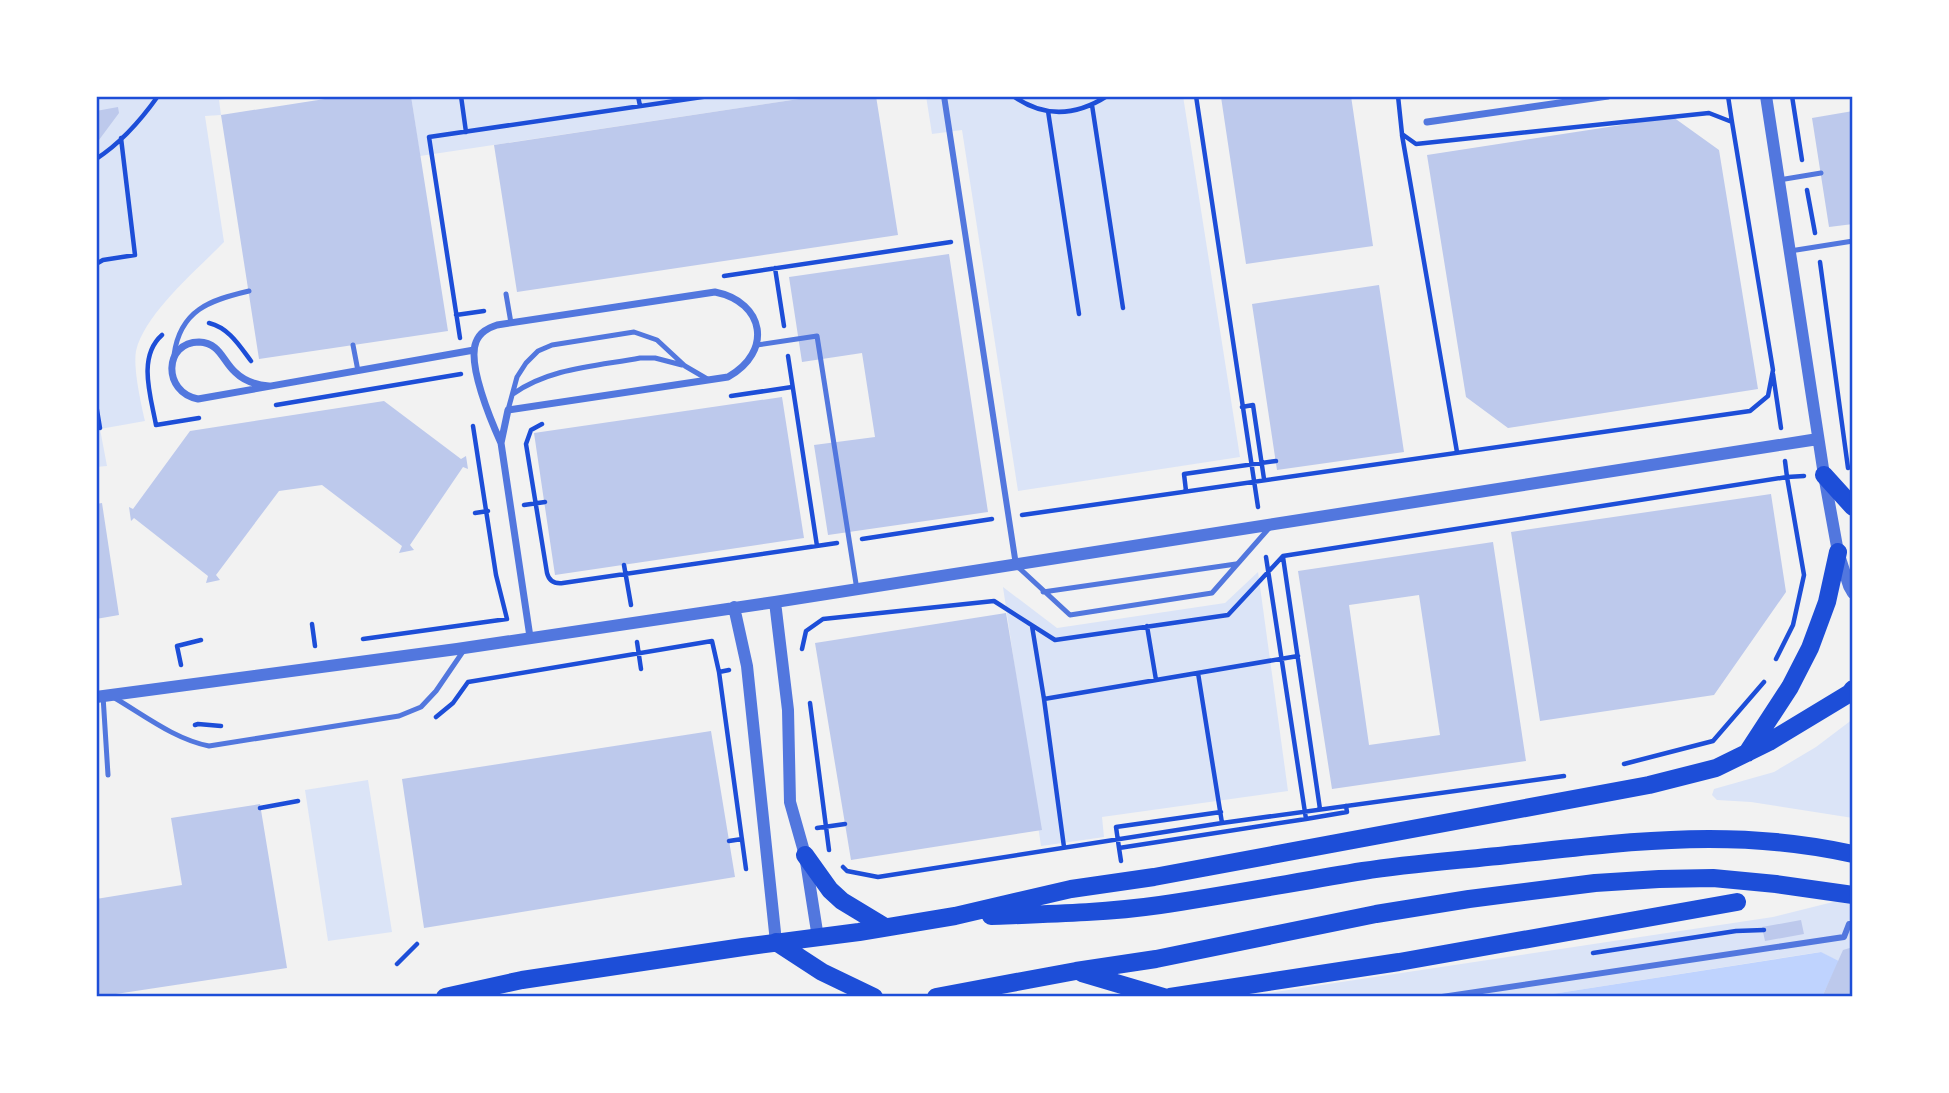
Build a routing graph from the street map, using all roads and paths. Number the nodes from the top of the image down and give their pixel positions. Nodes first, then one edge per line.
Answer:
1 (158, 96) edge
2 (461, 96) edge
3 (638, 96) edge
4 (709, 96) edge
5 (944, 96) edge
6 (1013, 96) edge
7 (1107, 96) edge
8 (1196, 96) edge
9 (1398, 96) edge
10 (1608, 96) edge
11 (1728, 96) edge
12 (1766, 96) edge
13 (1792, 96) edge
14 (1092, 105) junction
15 (640, 106) junction
16 (1048, 111) junction
17 (1427, 121) dead end
18 (1731, 122) junction
19 (466, 132) junction
20 (1402, 134) junction
21 (429, 137) dead end
22 (121, 138) junction
23 (96, 159) edge
24 (1821, 173) dead end
25 (1804, 176) junction
26 (1778, 180) junction
27 (1853, 241) edge
28 (1818, 247) junction
29 (1789, 251) junction
30 (96, 264) edge
31 (775, 268) dead end
32 (249, 291) dead end
33 (506, 294) dead end
34 (1123, 307) dead end
35 (1079, 314) dead end
36 (511, 323) junction
37 (786, 341) junction
38 (353, 345) dead end
39 (757, 345) junction
40 (474, 350) junction
41 (173, 362) junction
42 (685, 366) junction
43 (358, 371) junction
44 (709, 380) junction
45 (269, 386) junction
46 (792, 387) junction
47 (513, 394) junction
48 (724, 397) dead end
49 (96, 404) edge
50 (1242, 407) junction
51 (508, 410) junction
52 (545, 423) dead end
53 (100, 428) dead end
54 (1818, 439) junction
55 (502, 443) junction
56 (1457, 452) junction
57 (1276, 461) dead end
58 (1251, 464) junction
59 (1849, 474) dead end
60 (1824, 475) junction
61 (1264, 479) junction
62 (1186, 491) junction
63 (1853, 507) edge
64 (1008, 517) junction
65 (1265, 522) junction
66 (849, 541) junction
67 (817, 545) junction
68 (1264, 546) dead end
69 (1838, 552) junction
70 (1283, 556) junction
71 (1236, 564) junction
72 (1016, 565) junction
73 (496, 575) dead end
74 (856, 590) junction
75 (1043, 592) junction
76 (1853, 593) edge
77 (775, 602) junction
78 (734, 607) junction
79 (313, 624) dead end
80 (1032, 625) junction
81 (1147, 626) junction
82 (530, 637) junction
83 (201, 640) dead end
84 (356, 640) dead end
85 (466, 647) junction
86 (302, 648) dead end
87 (1298, 656) junction
88 (804, 658) dead end
89 (194, 663) dead end
90 (181, 665) junction
91 (169, 667) dead end
92 (1772, 669) dead end
93 (719, 672) dead end
94 (1198, 673) junction
95 (1156, 680) junction
96 (1766, 680) dead end
97 (1852, 692) edge
98 (103, 696) edge
99 (809, 699) dead end
100 (1044, 699) junction
101 (1747, 753) junction
102 (1615, 767) dead end
103 (1576, 774) dead end
104 (108, 775) dead end
105 (298, 801) dead end
106 (260, 808) dead end
107 (1320, 809) junction
108 (1346, 809) junction
109 (1221, 812) junction
110 (1306, 819) junction
111 (1222, 823) junction
112 (1064, 848) junction
113 (1119, 848) junction
114 (829, 852) dead end
115 (1853, 854) edge
116 (805, 855) junction
117 (838, 861) dead end
118 (1121, 861) dead end
119 (747, 877) dead end
120 (1853, 895) edge
121 (1737, 902) dead end
122 (955, 916) junction
123 (1853, 925) edge
124 (885, 927) junction
125 (1775, 929) dead end
126 (818, 938) junction
127 (776, 942) junction
128 (417, 944) dead end
129 (1588, 954) dead end
130 (397, 964) dead end
131 (1076, 971) junction
132 (445, 997) edge
133 (874, 997) edge
134 (936, 997) edge
135 (1163, 997) edge
136 (1170, 997) edge
137 (1442, 997) edge

1 - 22 path
2 - 19 path
3 - 15 path
4 - 15 path
5 - 64 street
6 - 16 path
7 - 14 path
8 - 50 path
9 - 20 path
10 - 17 street
11 - 18 path
12 - 26 street
13 - 25 path
14 - 16 path
14 - 34 path
15 - 19 path
16 - 35 path
18 - 20 path
18 - 56 path
19 - 21 path
20 - 56 path
22 - 23 path
22 - 30 path
24 - 25 lane
25 - 26 lane
25 - 28 path
26 - 29 street
27 - 28 lane
28 - 29 lane
28 - 59 path
29 - 54 street
31 - 37 path
32 - 41 lane
33 - 36 lane
36 - 39 street
36 - 40 street
37 - 39 lane
37 - 46 path
37 - 66 lane
38 - 43 lane
39 - 44 street
40 - 43 street
40 - 55 street
41 - 45 street
41 - 45 street
42 - 44 lane
42 - 47 lane
42 - 47 lane
43 - 45 street
44 - 51 street
46 - 48 path
46 - 67 path
47 - 51 lane
49 - 53 path
50 - 58 path
50 - 61 path
51 - 55 street
52 - 67 path
54 - 60 street
54 - 65 street
55 - 82 street
56 - 61 path
57 - 58 path
58 - 62 path
58 - 65 path
60 - 63 main road
60 - 69 street
61 - 62 path
62 - 64 path
64 - 66 path
64 - 72 street
65 - 71 lane
65 - 72 street
66 - 67 path
66 - 74 lane
68 - 110 path
69 - 76 street
69 - 101 main road
70 - 81 path
70 - 87 path
70 - 92 path
71 - 75 lane
71 - 75 lane
72 - 74 street
72 - 75 lane
73 - 84 path
74 - 77 street
77 - 78 street
77 - 116 street
78 - 82 street
78 - 127 street
79 - 86 path
80 - 81 path
80 - 88 path
80 - 100 path
81 - 95 path
82 - 85 street
83 - 90 path
85 - 98 street
85 - 98 lane
87 - 94 path
87 - 107 path
89 - 90 path
90 - 91 path
93 - 119 path
94 - 95 path
94 - 109 path
95 - 100 path
96 - 102 path
97 - 101 main road
98 - 104 lane
99 - 114 path
100 - 112 path
101 - 122 main road
103 - 108 path
105 - 106 path
107 - 108 path
107 - 111 path
108 - 110 path
109 - 111 path
109 - 113 path
110 - 113 path
111 - 112 path
112 - 117 path
113 - 118 path
115 - 122 main road
116 - 124 main road
116 - 126 street
120 - 131 main road
121 - 136 main road
122 - 124 main road
123 - 137 street
124 - 126 main road
125 - 129 path
126 - 127 main road
127 - 132 main road
127 - 133 main road
128 - 130 path
131 - 134 main road
131 - 135 main road

